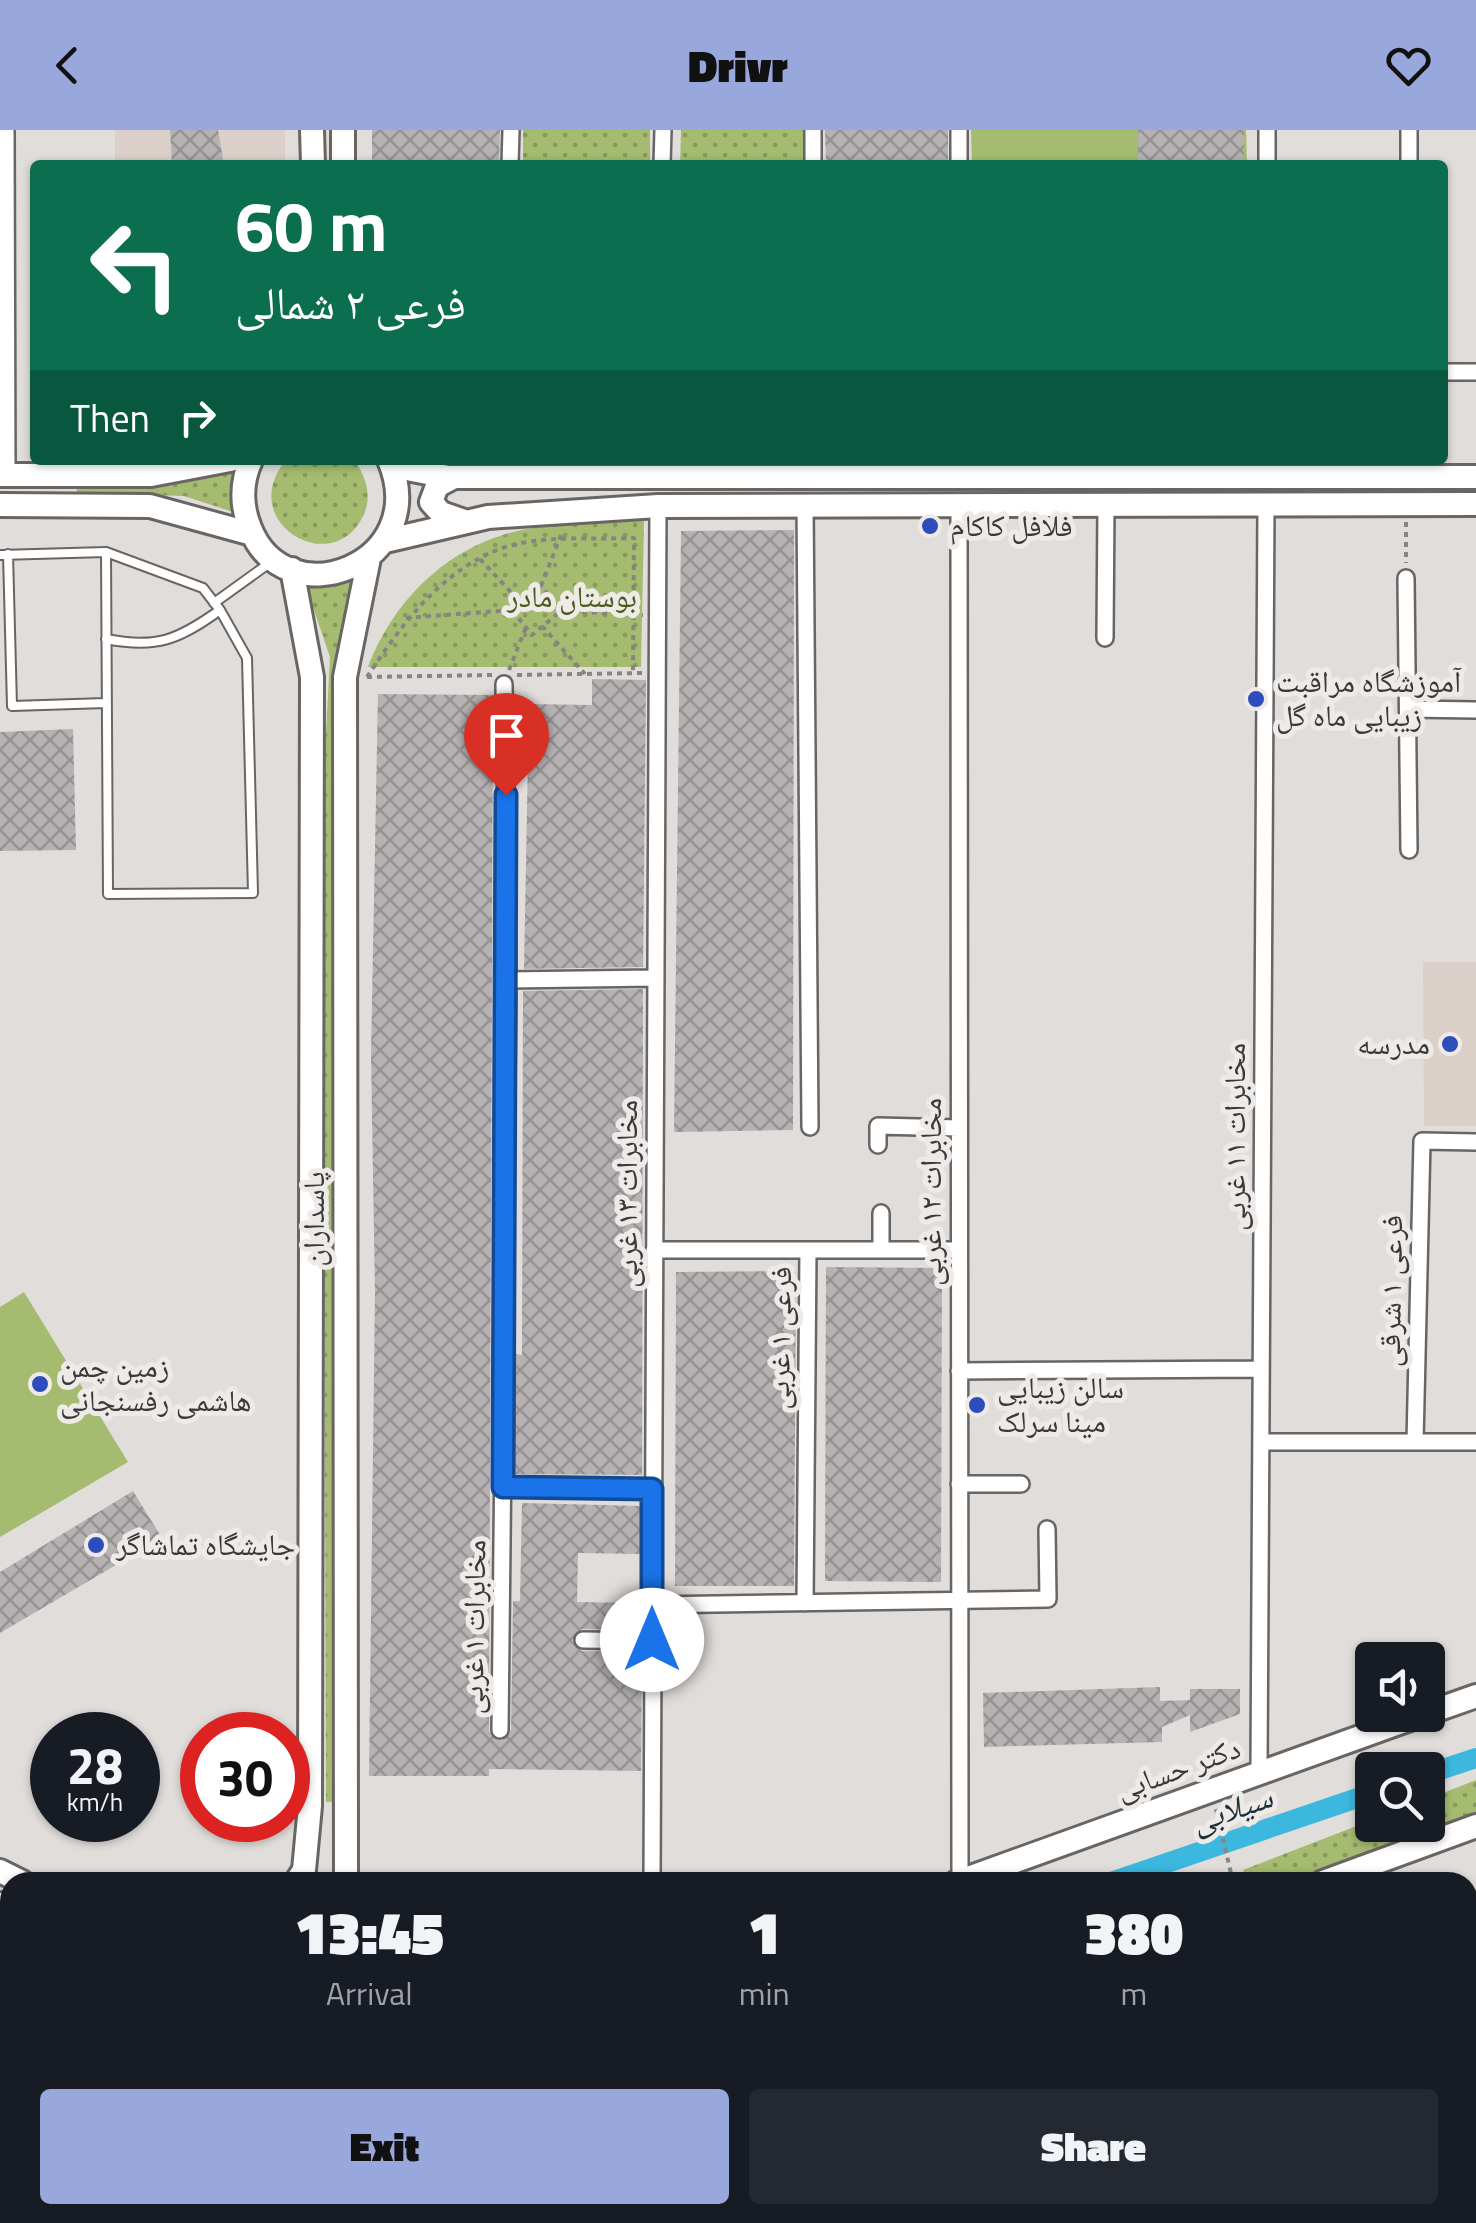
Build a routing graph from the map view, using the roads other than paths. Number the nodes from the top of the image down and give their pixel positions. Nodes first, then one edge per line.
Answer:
1 (6, 130) edge
2 (312, 130) edge
3 (343, 130) edge
4 (511, 130) edge
5 (663, 130) edge
6 (813, 130) edge
7 (959, 130) edge
8 (1267, 130) edge
9 (1409, 130) edge
10 (312, 160) edge
11 (343, 160) edge
12 (510, 160) edge
13 (662, 160) edge
14 (813, 160) edge
15 (959, 160) edge
16 (1267, 160) edge
17 (1409, 160) edge
18 (1448, 372) edge
19 (1476, 372) edge
20 (250, 465) edge
21 (392, 465) edge
22 (401, 465) edge
23 (162, 467) edge
24 (662, 468) edge
25 (959, 468) edge
26 (1265, 469) edge
27 (3, 474) edge
28 (454, 477) junction
29 (1106, 477) junction
30 (1476, 477) edge
31 (959, 502) junction
32 (1106, 503) junction
33 (1266, 503) junction
34 (805, 504) junction
35 (1476, 504) edge
36 (0, 505) edge
37 (658, 506) junction
38 (464, 521) junction
39 (252, 534) junction
40 (385, 541) junction
41 (106, 552) junction
42 (4, 554) edge
43 (368, 558) junction
44 (283, 564) junction
45 (1406, 578) road end
46 (217, 607) junction
47 (1105, 638) dead end
48 (106, 639) junction
49 (504, 684) road end
50 (106, 703) junction
51 (1408, 710) junction
52 (1476, 710) edge
53 (1410, 850) dead end
54 (655, 978) junction
55 (508, 980) junction
56 (810, 1127) dead end
57 (959, 1128) junction
58 (1476, 1142) edge
59 (878, 1145) dead end
60 (880, 1213) dead end
61 (654, 1250) junction
62 (808, 1250) junction
63 (881, 1250) junction
64 (959, 1250) junction
65 (1261, 1369) junction
66 (959, 1371) junction
67 (1261, 1442) junction
68 (1415, 1442) junction
69 (1476, 1442) edge
70 (959, 1484) junction
71 (1021, 1484) dead end
72 (503, 1487) junction
73 (652, 1489) junction
74 (1047, 1529) dead end
75 (959, 1600) junction
76 (805, 1603) junction
77 (652, 1606) junction
78 (583, 1640) dead end
79 (652, 1640) junction
80 (1476, 1696) edge
81 (1445, 1707) edge
82 (500, 1730) dead end
83 (1373, 1732) edge
84 (1259, 1772) junction
85 (1476, 1826) edge
86 (303, 1872) edge
87 (346, 1872) edge
88 (652, 1872) edge
89 (959, 1872) edge
90 (986, 1872) edge
91 (1350, 1872) edge

1 - 27 street
2 - 10 main road
3 - 11 main road
4 - 12 street
5 - 13 street
6 - 14 street
7 - 15 street
8 - 16 street
9 - 17 street
18 - 19 street
20 - 39 main road
21 - 40 main road
22 - 28 main road
23 - 27 main road
24 - 25 main road
24 - 28 main road
25 - 29 main road
26 - 29 main road
26 - 30 main road
28 - 38 main road
29 - 32 main road
31 - 32 main road
31 - 34 main road
31 - 57 street, مخابرات ۱۲ غربی
32 - 33 main road
32 - 47 street
33 - 35 main road
33 - 65 street, مخابرات ۱۱ غربی
34 - 37 main road
34 - 56 street
36 - 39 main road
37 - 38 main road
37 - 54 street, مخابرات ۱۳ غربی
38 - 40 main road
39 - 44 main road
40 - 43 main road
41 - 42 lane
41 - 46 lane
41 - 48 lane
42 - 50 lane
43 - 44 main road
43 - 87 main road, پاسداران
44 - 46 lane
44 - 86 main road, پاسداران
45 - 51 street
46 - 48 lane
46 - 50 lane
48 - 50 lane
49 - 55 street, مخابرات ۱ غربی
51 - 52 street
51 - 53 street
54 - 55 street
54 - 61 street, مخابرات ۱۳ غربی
55 - 72 street, مخابرات ۱ غربی
57 - 59 street
57 - 64 street, مخابرات ۱۲ غربی
58 - 68 street, فرعی ۱ شرقی
60 - 63 street
61 - 62 street
61 - 73 street, مخابرات ۱۳ غربی
62 - 63 street
62 - 76 street, فرعی ۱ غربی
63 - 64 street
64 - 66 street, مخابرات ۱۲ غربی
65 - 66 street
65 - 67 street, مخابرات ۱۱ غربی
66 - 70 street, مخابرات ۱۲ غربی
67 - 68 street
67 - 84 street, مخابرات ۱۱ غربی
68 - 69 street
70 - 71 street
70 - 75 street, مخابرات ۱۲ غربی
72 - 73 street
72 - 82 street, مخابرات ۱ غربی
73 - 77 street, مخابرات ۱۳ غربی
74 - 75 street
75 - 76 street
75 - 89 street, مخابرات ۱۲ غربی
76 - 77 street
77 - 79 street, مخابرات ۱۳ غربی
78 - 79 street
79 - 88 street, مخابرات ۱۳ غربی
80 - 81 main road, دکتر حسابی
83 - 84 main road, دکتر حسابی
84 - 90 main road, دکتر حسابی
85 - 91 main road

